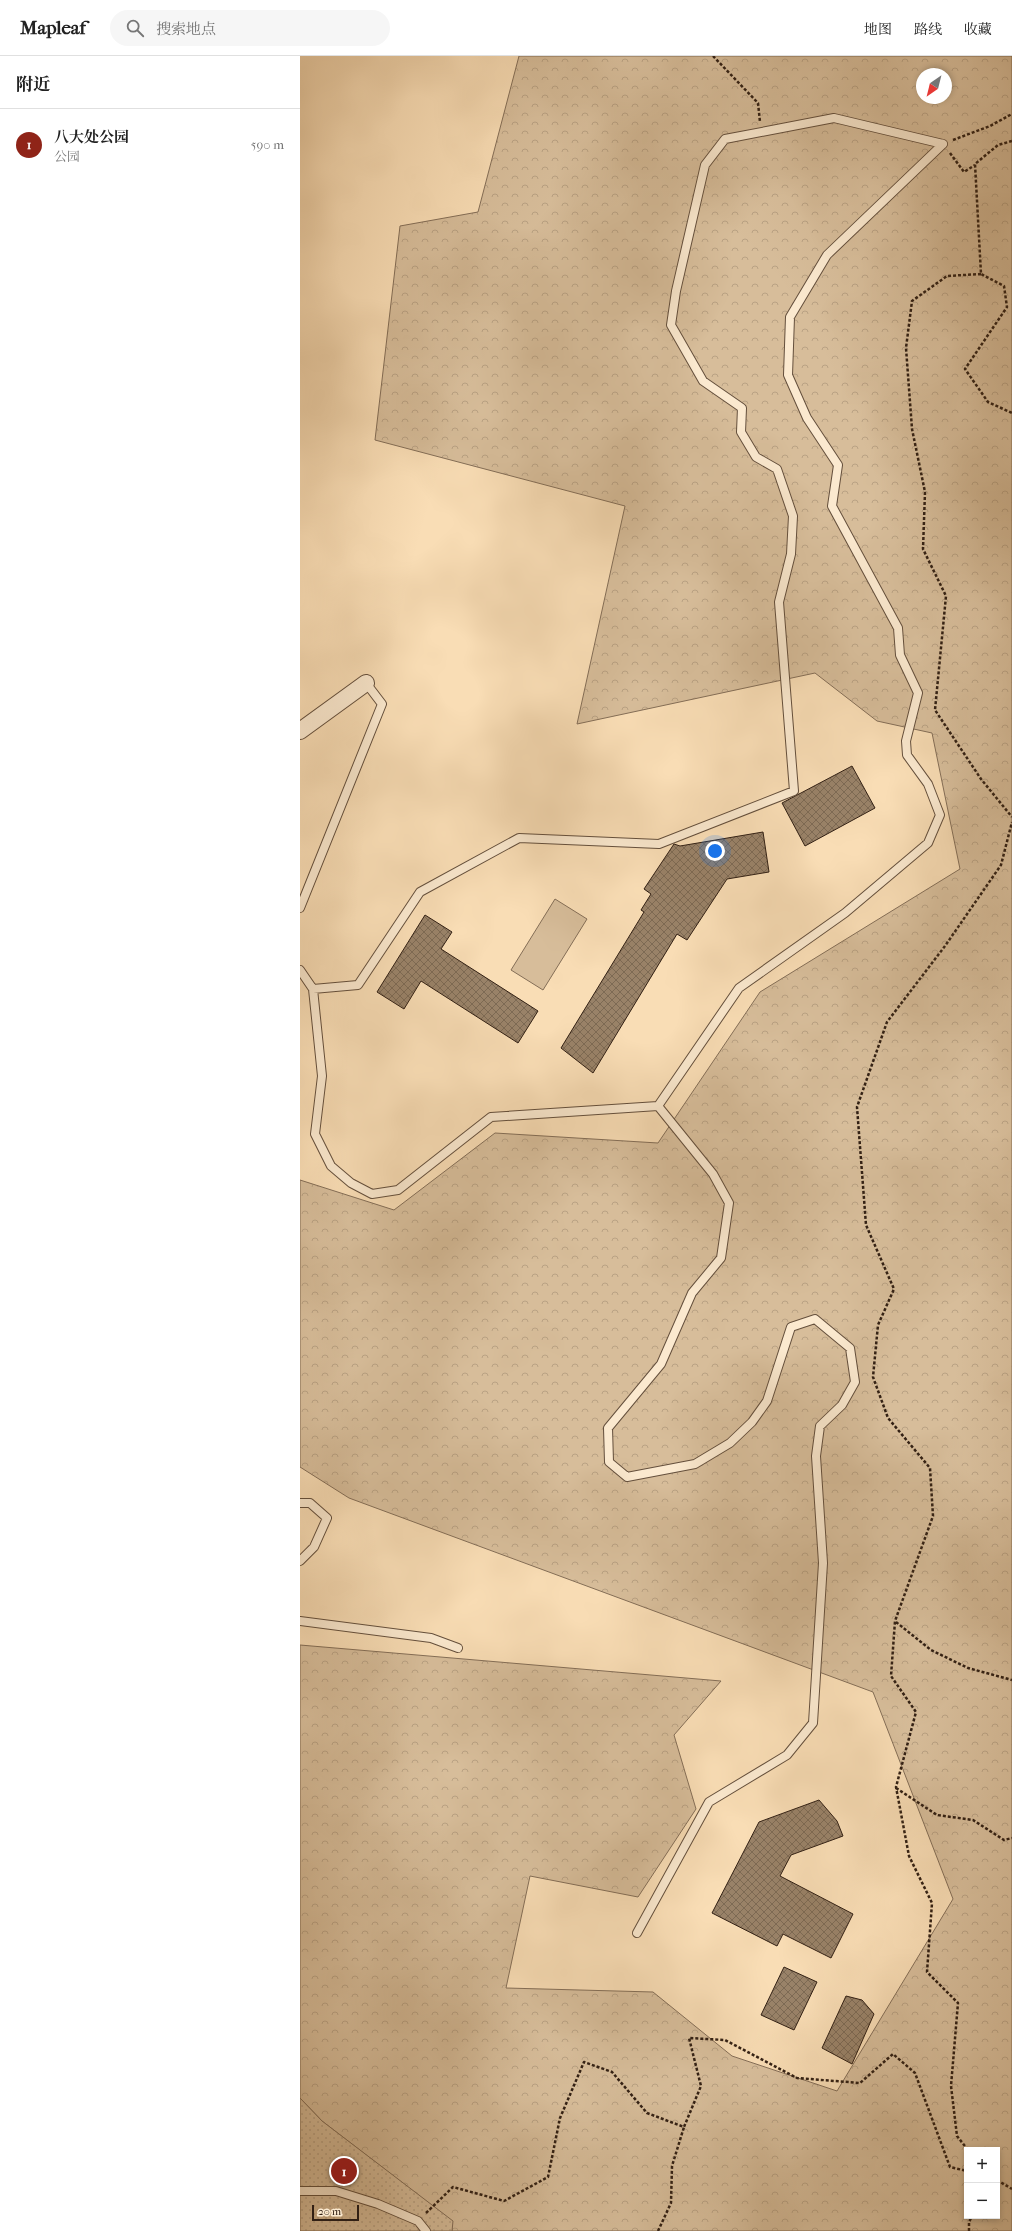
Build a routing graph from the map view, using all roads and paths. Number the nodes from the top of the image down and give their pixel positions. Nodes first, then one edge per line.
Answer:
1 (714, 56) edge
2 (1012, 114) edge
3 (762, 132) junction
4 (1012, 141) edge
5 (943, 144) junction
6 (975, 164) junction
7 (981, 274) junction
8 (1012, 414) edge
9 (366, 683) joint
10 (300, 731) edge
11 (1012, 817) edge
12 (1012, 822) edge
13 (300, 908) edge
14 (300, 970) edge
15 (313, 989) junction
16 (658, 1106) junction
17 (300, 1503) edge
18 (300, 1562) edge
19 (300, 1621) edge
20 (895, 1621) junction
21 (458, 1648) dead end
22 (1012, 1680) edge
23 (896, 1788) junction
24 (1012, 1838) edge
25 (638, 1933) dead end
26 (684, 2127) junction
27 (965, 2147) edge
28 (964, 2170) edge
29 (1000, 2182) edge
30 (1012, 2189) edge
31 (300, 2191) edge
32 (971, 2219) edge
33 (418, 2221) junction
34 (426, 2231) edge
35 (658, 2231) edge
36 (969, 2231) edge

1 - 3 path
2 - 5 path
3 - 5 lane
3 - 15 lane
4 - 6 path
5 - 6 path
5 - 16 lane
6 - 7 path
7 - 8 path
7 - 11 path
9 - 10 street
9 - 13 lane
12 - 20 path
14 - 15 lane
15 - 16 lane
16 - 25 lane
17 - 18 lane
19 - 21 lane
20 - 22 path
20 - 23 path
23 - 24 path
23 - 27 path
26 - 28 path
26 - 33 path
26 - 35 path
29 - 30 path
31 - 33 lane
32 - 36 path
33 - 34 lane

